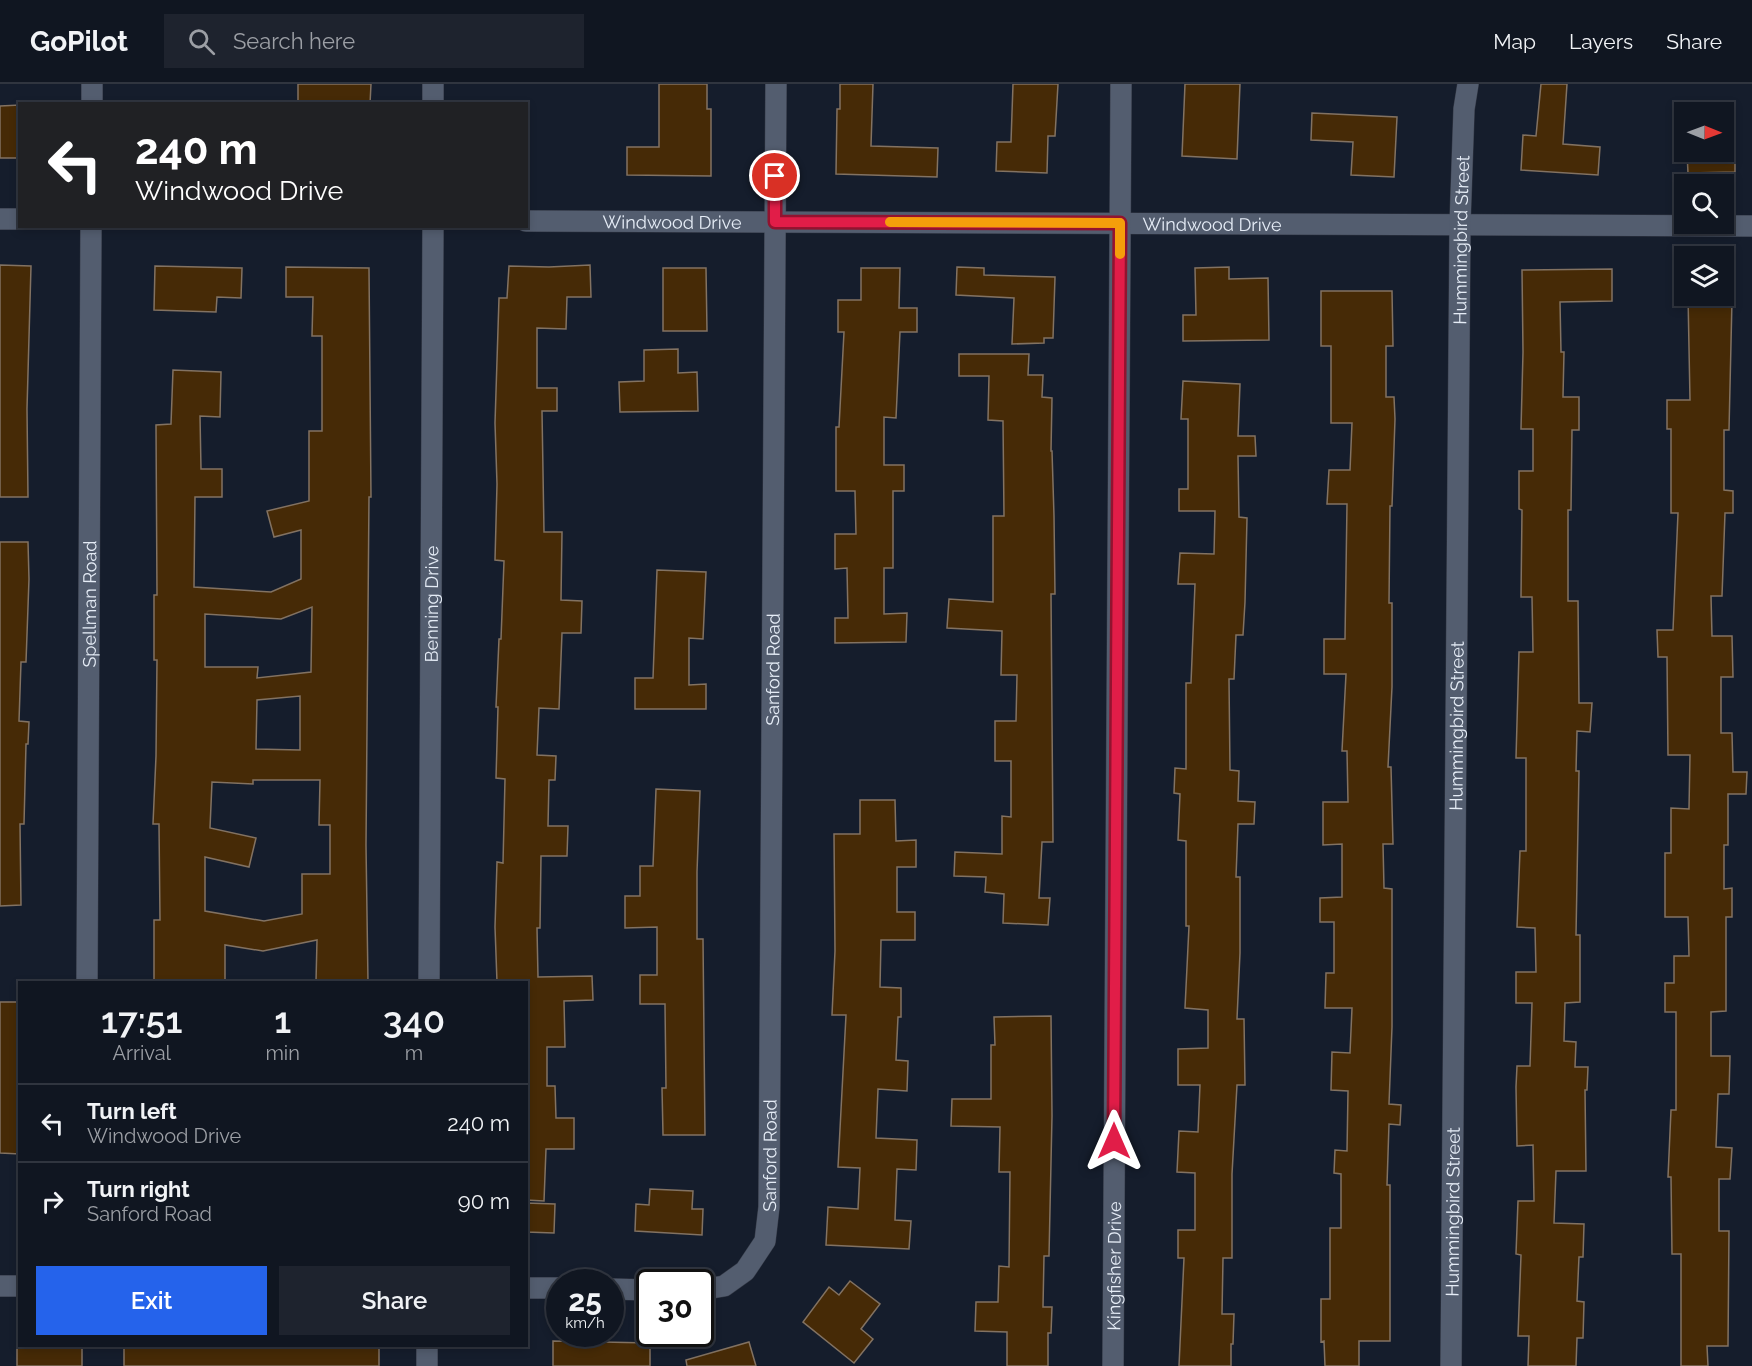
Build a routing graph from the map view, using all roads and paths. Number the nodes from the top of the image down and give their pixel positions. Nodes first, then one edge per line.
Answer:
1 (92, 84) edge
2 (433, 84) edge
3 (776, 84) edge
4 (1121, 84) edge
5 (1468, 84) edge
6 (92, 102) edge
7 (433, 102) edge
8 (0, 219) edge
9 (18, 219) edge
10 (528, 221) edge
11 (775, 222) junction
12 (1120, 223) junction
13 (1460, 224) junction
14 (1752, 226) edge
15 (91, 228) edge
16 (433, 228) edge
17 (87, 981) edge
18 (429, 981) edge
19 (0, 1286) edge
20 (18, 1286) edge
21 (528, 1288) edge
22 (546, 1288) edge
23 (714, 1288) edge
24 (427, 1347) edge
25 (427, 1366) edge
26 (1113, 1366) edge
27 (1451, 1366) edge

1 - 6 street
2 - 7 street
3 - 11 street, Sanford Road
4 - 12 street, Kingfisher Drive
5 - 13 street, Hummingbird Street
8 - 9 street
10 - 11 street, Windwood Drive
11 - 12 street, Windwood Drive
11 - 23 street, Sanford Road
12 - 13 street, Windwood Drive
12 - 26 street, Kingfisher Drive
13 - 14 street, Windwood Drive
13 - 27 street, Hummingbird Street
15 - 17 street, Spellman Road
16 - 18 street, Benning Drive
19 - 20 street
21 - 22 street
24 - 25 street

